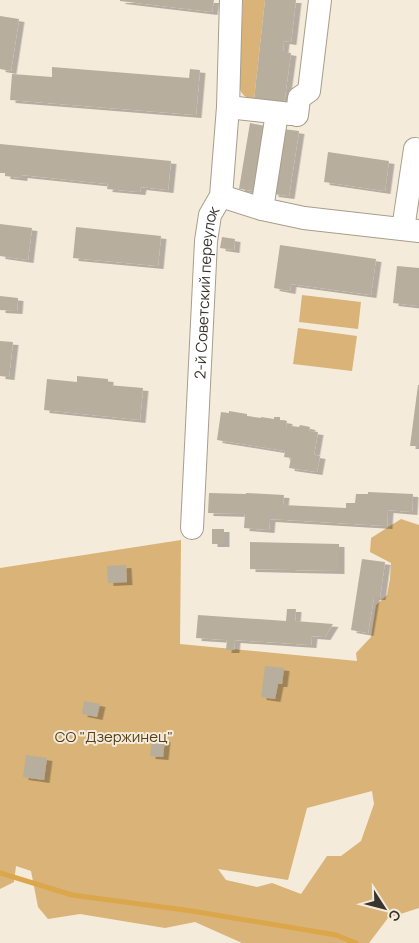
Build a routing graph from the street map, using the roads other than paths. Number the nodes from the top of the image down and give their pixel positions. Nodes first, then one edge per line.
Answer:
1 (231, 0) edge
2 (320, 0) edge
3 (228, 107) junction
4 (293, 114) junction
5 (415, 149) dead end
6 (221, 196) junction
7 (262, 209) junction
8 (411, 230) edge
9 (192, 528) dead end

1 - 3 street, 2-й Советский переулок
2 - 4 street
3 - 4 street
3 - 6 street, 2-й Советский переулок
4 - 7 street
5 - 8 street
6 - 7 street
6 - 9 street, 2-й Советский переулок
7 - 8 street

